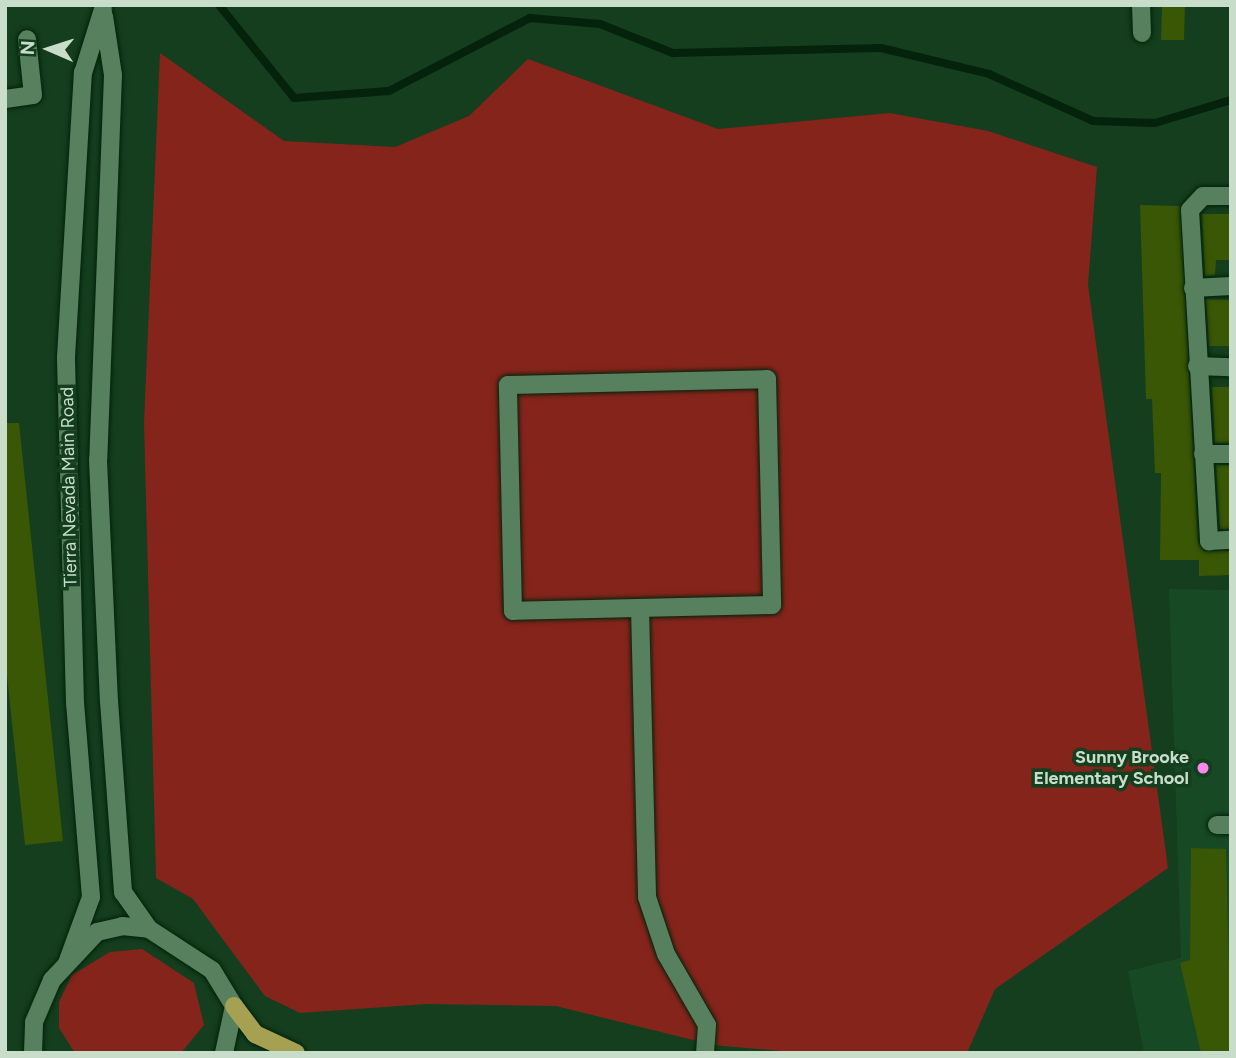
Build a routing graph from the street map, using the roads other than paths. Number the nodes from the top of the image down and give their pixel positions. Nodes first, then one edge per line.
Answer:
1 (1141, 5) edge
2 (103, 7) edge
3 (1142, 33) dead end
4 (27, 38) dead end
5 (5, 99) edge
6 (1231, 196) edge
7 (1231, 286) edge
8 (1193, 288) junction
9 (1197, 366) junction
10 (1231, 367) edge
11 (1203, 454) junction
12 (1231, 454) edge
13 (1231, 540) edge
14 (640, 608) junction
15 (149, 929) junction
16 (67, 963) junction
17 (234, 1006) junction
18 (33, 1053) edge
19 (224, 1053) edge
20 (296, 1053) edge
21 (705, 1053) edge

1 - 3 street
2 - 15 street, Tierra Nevada Main Road
2 - 16 street, Tierra Nevada Main Road
4 - 5 street
6 - 8 street
7 - 8 street
8 - 9 street
9 - 10 street
9 - 11 street
11 - 12 street
11 - 13 street
14 - 14 street
14 - 21 street
15 - 16 street
15 - 17 street
16 - 18 street
17 - 19 street
17 - 20 main road

